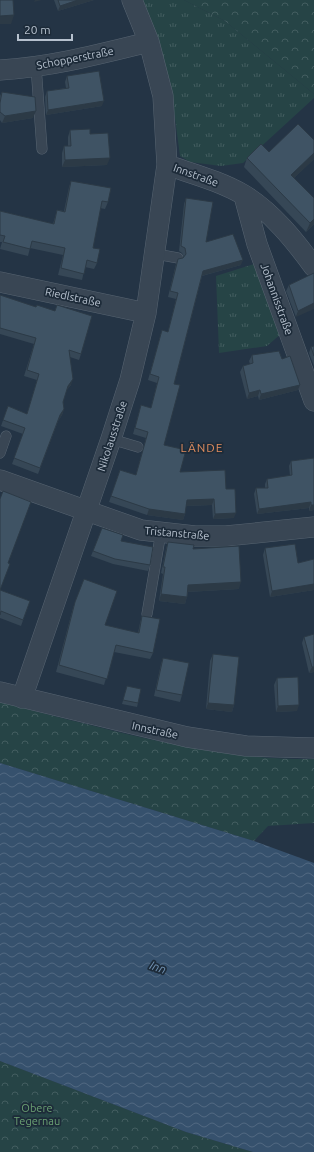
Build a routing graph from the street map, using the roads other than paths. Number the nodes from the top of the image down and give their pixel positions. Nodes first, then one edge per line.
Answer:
1 (132, 0) edge
2 (149, 42) junction
3 (36, 66) junction
4 (0, 70) edge
5 (42, 149) dead end
6 (168, 165) junction
7 (244, 196) junction
8 (156, 254) junction
9 (178, 258) edge
10 (314, 267) edge
11 (0, 282) edge
12 (146, 313) junction
13 (314, 401) edge
14 (6, 436) dead end
15 (112, 439) junction
16 (138, 447) dead end
17 (0, 453) edge
18 (0, 480) edge
19 (88, 511) junction
20 (314, 527) edge
21 (161, 532) junction
22 (147, 614) dead end
23 (0, 692) edge
24 (22, 698) junction
25 (314, 748) edge

1 - 2 street, Innstraße
2 - 3 street, Schopperstraße
2 - 6 street, Innstraße
3 - 4 street, Schopperstraße
3 - 5 lane
6 - 7 street, Innstraße
6 - 8 street, Nikolausstraße
7 - 10 street, Innstraße
7 - 13 street, Johannisstraße
8 - 9 lane
8 - 12 street, Nikolausstraße
11 - 12 street, Riedlstraße
12 - 15 street, Nikolausstraße
14 - 17 lane
15 - 16 lane
15 - 19 street, Nikolausstraße
18 - 19 street, Tristanstraße
19 - 21 street, Tristanstraße
19 - 24 street, Nikolausstraße
20 - 21 street, Tristanstraße
21 - 22 lane
23 - 24 street, Innstraße
24 - 25 street, Innstraße

